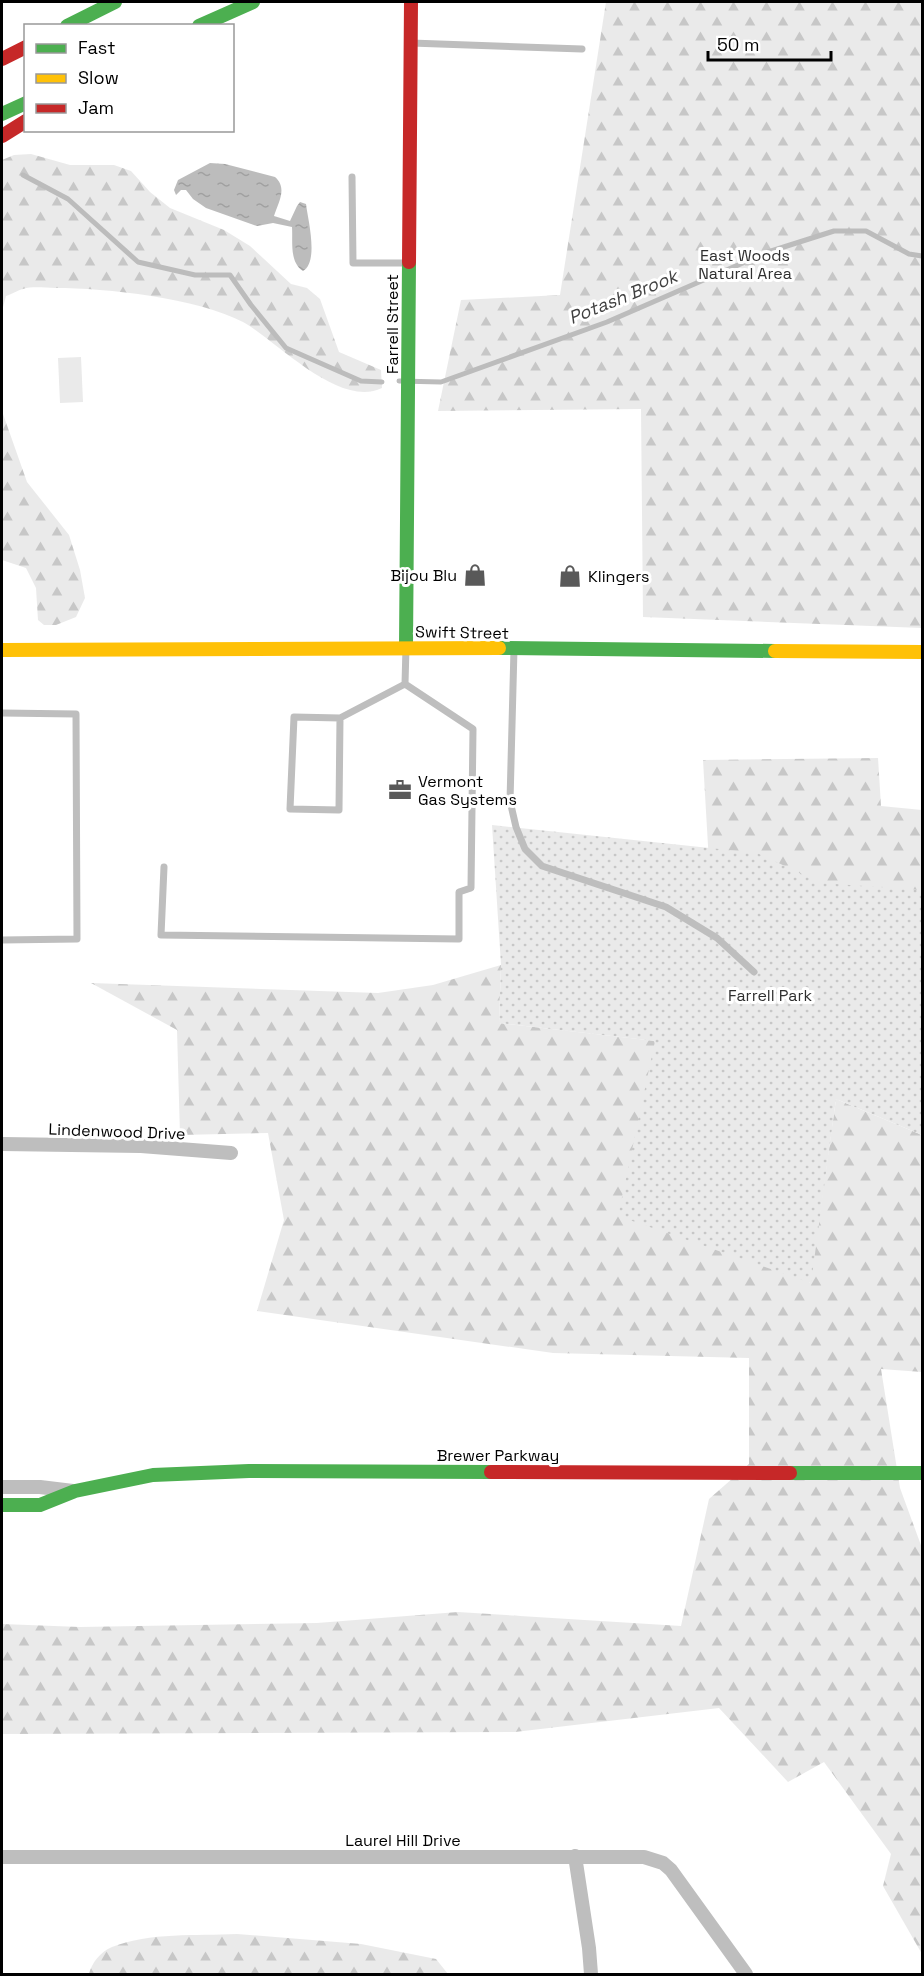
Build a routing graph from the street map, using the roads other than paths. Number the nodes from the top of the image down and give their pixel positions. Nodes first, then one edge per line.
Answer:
1 (115, 2) edge
2 (253, 2) edge
3 (411, 2) edge
4 (71, 24) edge
5 (204, 24) edge
6 (411, 43) junction
7 (24, 47) edge
8 (582, 49) dead end
9 (2, 59) edge
10 (24, 104) edge
11 (2, 114) edge
12 (24, 122) edge
13 (2, 136) edge
14 (352, 177) dead end
15 (409, 263) junction
16 (406, 648) junction
17 (514, 649) junction
18 (2, 650) edge
19 (922, 652) edge
20 (405, 684) junction
21 (2, 714) edge
22 (340, 718) junction
23 (164, 867) dead end
24 (2, 940) edge
25 (754, 972) dead end
26 (2, 1144) edge
27 (231, 1153) dead end
28 (922, 1473) edge
29 (2, 1487) edge
30 (75, 1491) junction
31 (2, 1504) edge
32 (574, 1856) junction
33 (2, 1857) edge
34 (591, 1974) edge
35 (746, 1974) edge

1 - 4 main road
2 - 5 main road
3 - 6 main road, Farrell Street
6 - 8 lane
6 - 15 main road, Farrell Street
7 - 9 main road
10 - 11 main road
12 - 13 main road
14 - 15 lane
15 - 16 main road, Farrell Street
16 - 17 main road, Swift Street
16 - 18 main road, Swift Street
16 - 20 lane
17 - 19 main road, Swift Street
17 - 25 lane
20 - 22 lane
20 - 23 lane
21 - 24 lane
22 - 22 lane
26 - 27 street, Lindenwood Drive
28 - 30 main road, Brewer Parkway
29 - 30 street, Brewer Parkway
30 - 31 main road, Brewer Parkway
32 - 33 street, Laurel Hill Drive
32 - 34 street
32 - 35 street, Laurel Hill Drive

